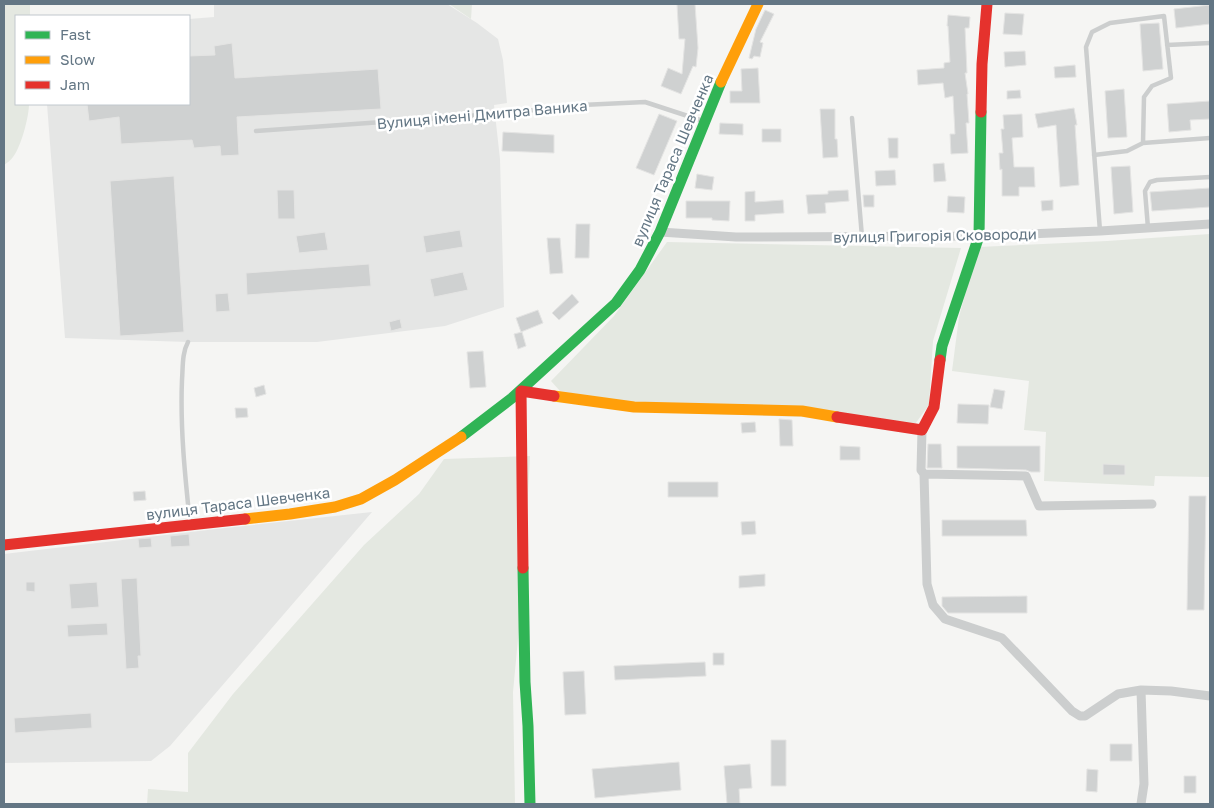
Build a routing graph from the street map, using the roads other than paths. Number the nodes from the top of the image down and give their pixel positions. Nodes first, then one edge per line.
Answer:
1 (758, 4) edge
2 (987, 4) edge
3 (1210, 43) edge
4 (1167, 45) junction
5 (852, 118) dead end
6 (704, 121) junction
7 (256, 131) dead end
8 (1210, 138) edge
9 (1143, 143) junction
10 (1094, 155) junction
11 (1210, 177) edge
12 (1210, 224) edge
13 (1148, 228) junction
14 (1100, 231) junction
15 (660, 232) junction
16 (979, 236) junction
17 (862, 237) junction
18 (188, 342) dead end
19 (922, 430) junction
20 (924, 474) junction
21 (1152, 504) dead end
22 (191, 524) junction
23 (4, 545) edge
24 (1141, 690) junction
25 (1210, 696) edge
26 (530, 804) edge
27 (1141, 804) edge

1 - 6 street, вулиця Тараса Шевченка
2 - 16 street
3 - 4 lane
4 - 9 lane
4 - 10 lane
5 - 17 lane
6 - 7 lane, Вулиця імені Дмитра Ваника
6 - 15 street, вулиця Тараса Шевченка
8 - 9 lane
9 - 10 lane
10 - 14 lane
11 - 13 lane
12 - 13 street, вулиця Григорія Сковороди
13 - 14 street, вулиця Григорія Сковороди
14 - 16 street, вулиця Григорія Сковороди
15 - 17 street, вулиця Григорія Сковороди
15 - 22 street, вулиця Тараса Шевченка
16 - 17 street, вулиця Григорія Сковороди
16 - 19 street
18 - 22 lane
19 - 20 street
19 - 26 street
20 - 21 street
20 - 24 street
22 - 23 street, вулиця Тараса Шевченка
24 - 25 street
24 - 27 street

